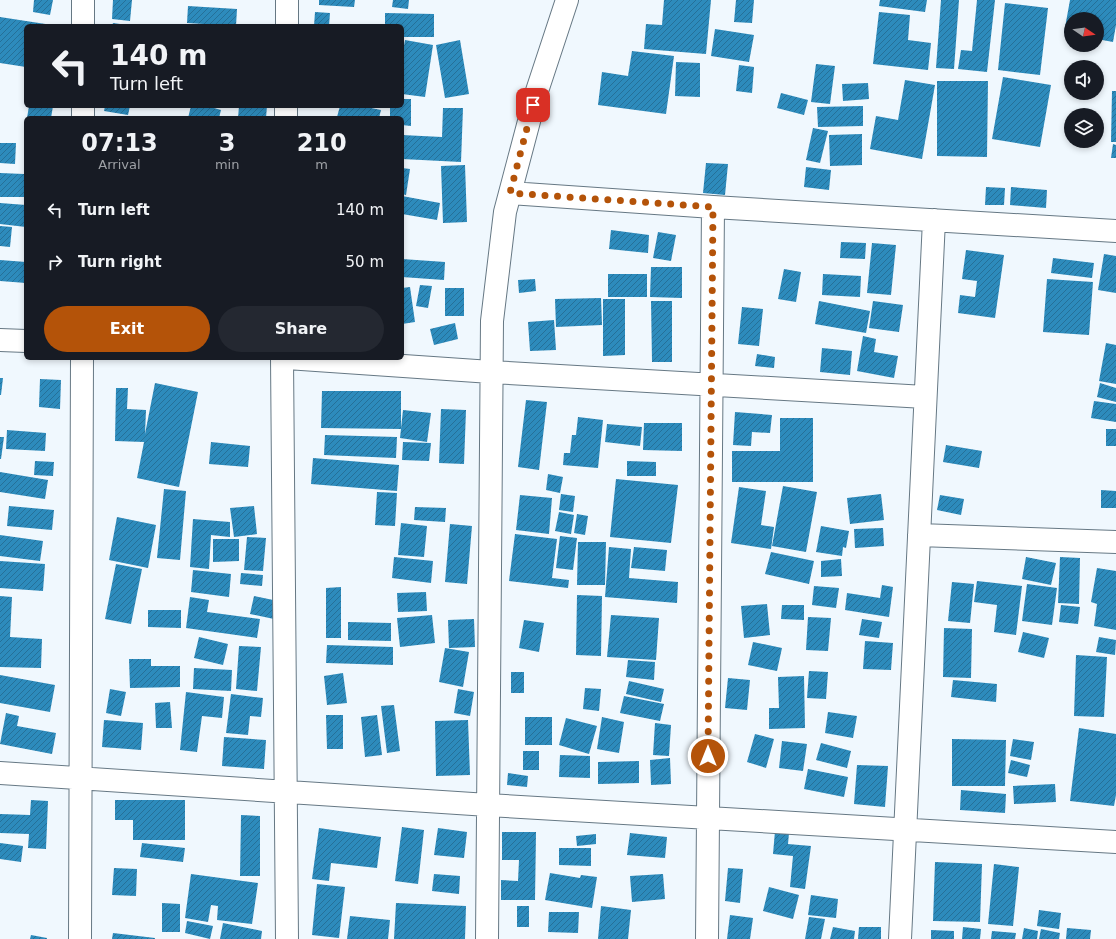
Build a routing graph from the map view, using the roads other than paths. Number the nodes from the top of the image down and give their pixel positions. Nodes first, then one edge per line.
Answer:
1 (83, 0) edge
2 (287, 0) edge
3 (567, 0) edge
4 (83, 24) edge
5 (287, 24) edge
6 (510, 193) junction
7 (713, 207) junction
8 (934, 220) junction
9 (1116, 230) edge
10 (0, 340) edge
11 (24, 342) edge
12 (82, 360) edge
13 (282, 360) edge
14 (316, 360) edge
15 (491, 372) junction
16 (711, 385) junction
17 (925, 397) junction
18 (919, 535) junction
19 (1116, 542) edge
20 (0, 772) edge
21 (81, 778) junction
22 (285, 791) junction
23 (488, 805) junction
24 (708, 818) junction
25 (905, 829) junction
26 (1116, 842) edge
27 (80, 939) edge
28 (287, 939) edge
29 (487, 939) edge
30 (706, 939) edge
31 (900, 939) edge

1 - 4 street
2 - 5 street
3 - 6 street
6 - 7 street
6 - 15 street
7 - 8 street
7 - 16 street
8 - 9 street
8 - 17 street
10 - 11 street
12 - 21 street
13 - 22 street
14 - 15 street
15 - 16 street
15 - 23 street
16 - 17 street
16 - 24 street
17 - 18 street
18 - 19 street
18 - 25 street
20 - 21 street
21 - 22 street
21 - 27 street
22 - 23 street
22 - 28 street
23 - 24 street
23 - 29 street
24 - 25 street
24 - 30 street
25 - 26 street
25 - 31 street

